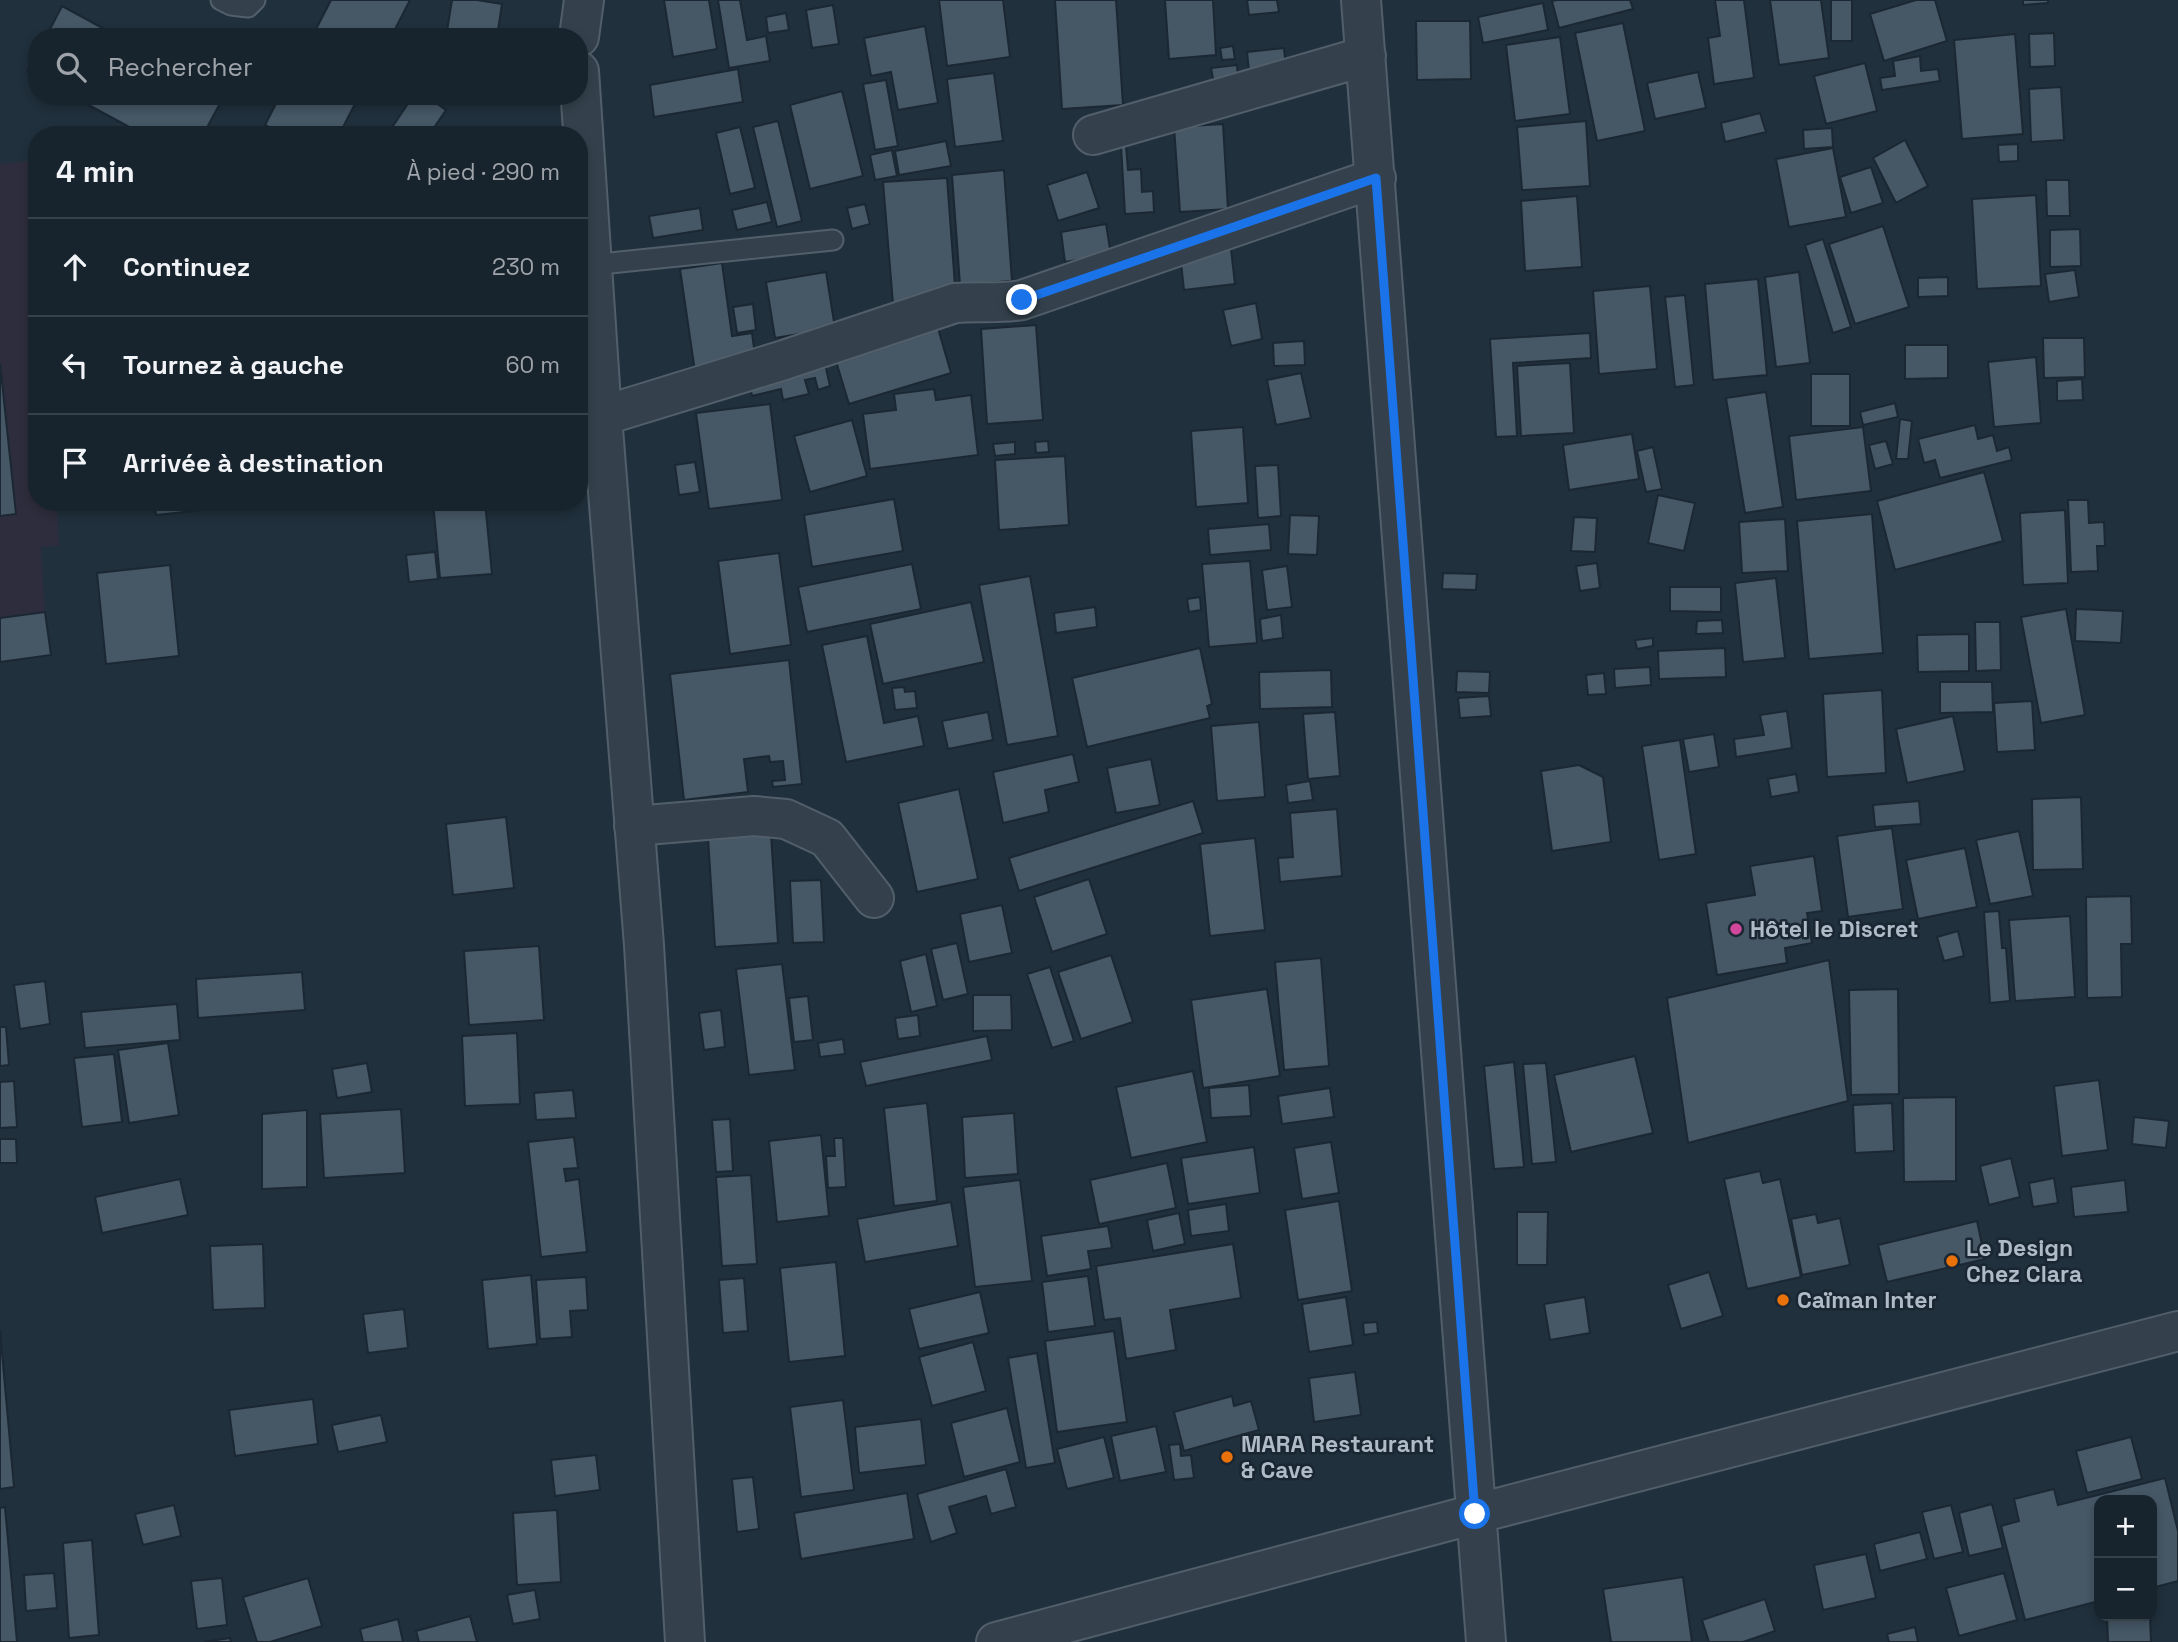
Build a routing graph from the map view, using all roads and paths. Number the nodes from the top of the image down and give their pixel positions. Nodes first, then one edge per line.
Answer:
1 (221, 0) edge
2 (255, 0) edge
3 (584, 0) edge
4 (1361, 0) edge
5 (580, 28) edge
6 (1366, 56) junction
7 (581, 105) edge
8 (582, 126) edge
9 (1093, 135) dead end
10 (1376, 178) junction
11 (588, 216) edge
12 (833, 240) dead end
13 (591, 265) junction
14 (602, 416) junction
15 (634, 826) junction
16 (874, 898) dead end
17 (2178, 1331) edge
18 (1475, 1514) junction
19 (685, 1642) edge
20 (996, 1642) edge
21 (1486, 1642) edge

1 - 2 lane
3 - 5 street
4 - 6 street
6 - 9 street
6 - 10 street
7 - 8 street
10 - 14 street
10 - 18 street
11 - 13 street
12 - 13 lane
13 - 14 street
14 - 15 street
15 - 16 street
15 - 19 street
17 - 18 street
18 - 20 street
18 - 21 street

